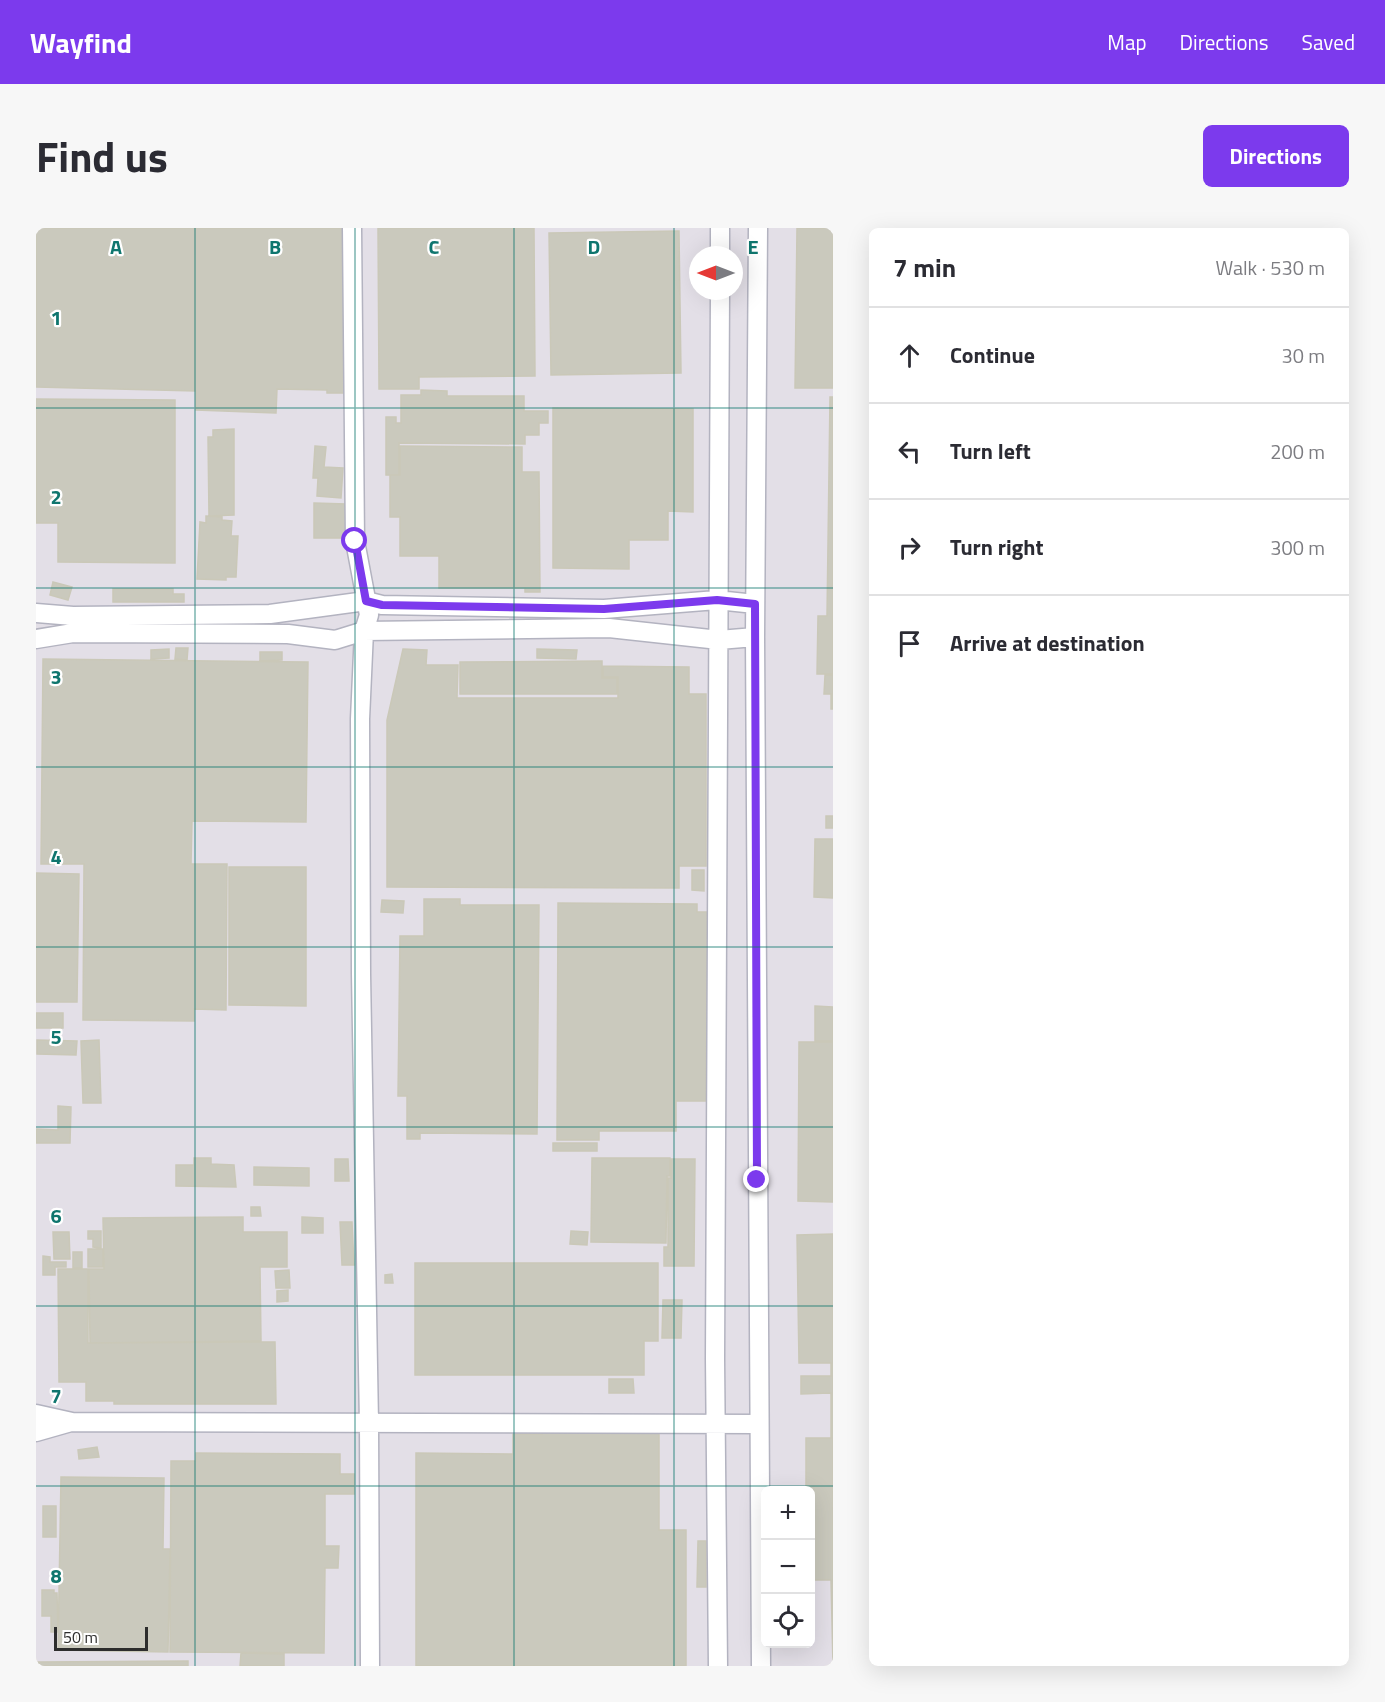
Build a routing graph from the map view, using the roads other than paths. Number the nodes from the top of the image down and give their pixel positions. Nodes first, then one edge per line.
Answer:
1 (352, 228) edge
2 (720, 228) edge
3 (758, 228) edge
4 (720, 246) edge
5 (720, 300) edge
6 (717, 600) junction
7 (366, 601) junction
8 (755, 604) junction
9 (36, 613) edge
10 (364, 631) junction
11 (755, 637) junction
12 (36, 639) edge
13 (718, 640) junction
14 (36, 1414) edge
15 (72, 1422) junction
16 (716, 1422) junction
17 (369, 1423) junction
18 (759, 1424) junction
19 (36, 1432) edge
20 (370, 1666) edge
21 (718, 1666) edge
22 (761, 1666) edge

1 - 7 street
2 - 4 street
3 - 8 street
5 - 6 street
6 - 7 street
6 - 8 street
6 - 13 street
7 - 9 street
7 - 10 street
8 - 11 street
10 - 12 street
10 - 13 street
10 - 17 street
11 - 13 street
11 - 18 street
13 - 16 street
14 - 15 street
15 - 17 street
15 - 19 street
16 - 17 street
16 - 18 street
16 - 21 street
17 - 20 street
18 - 22 street

